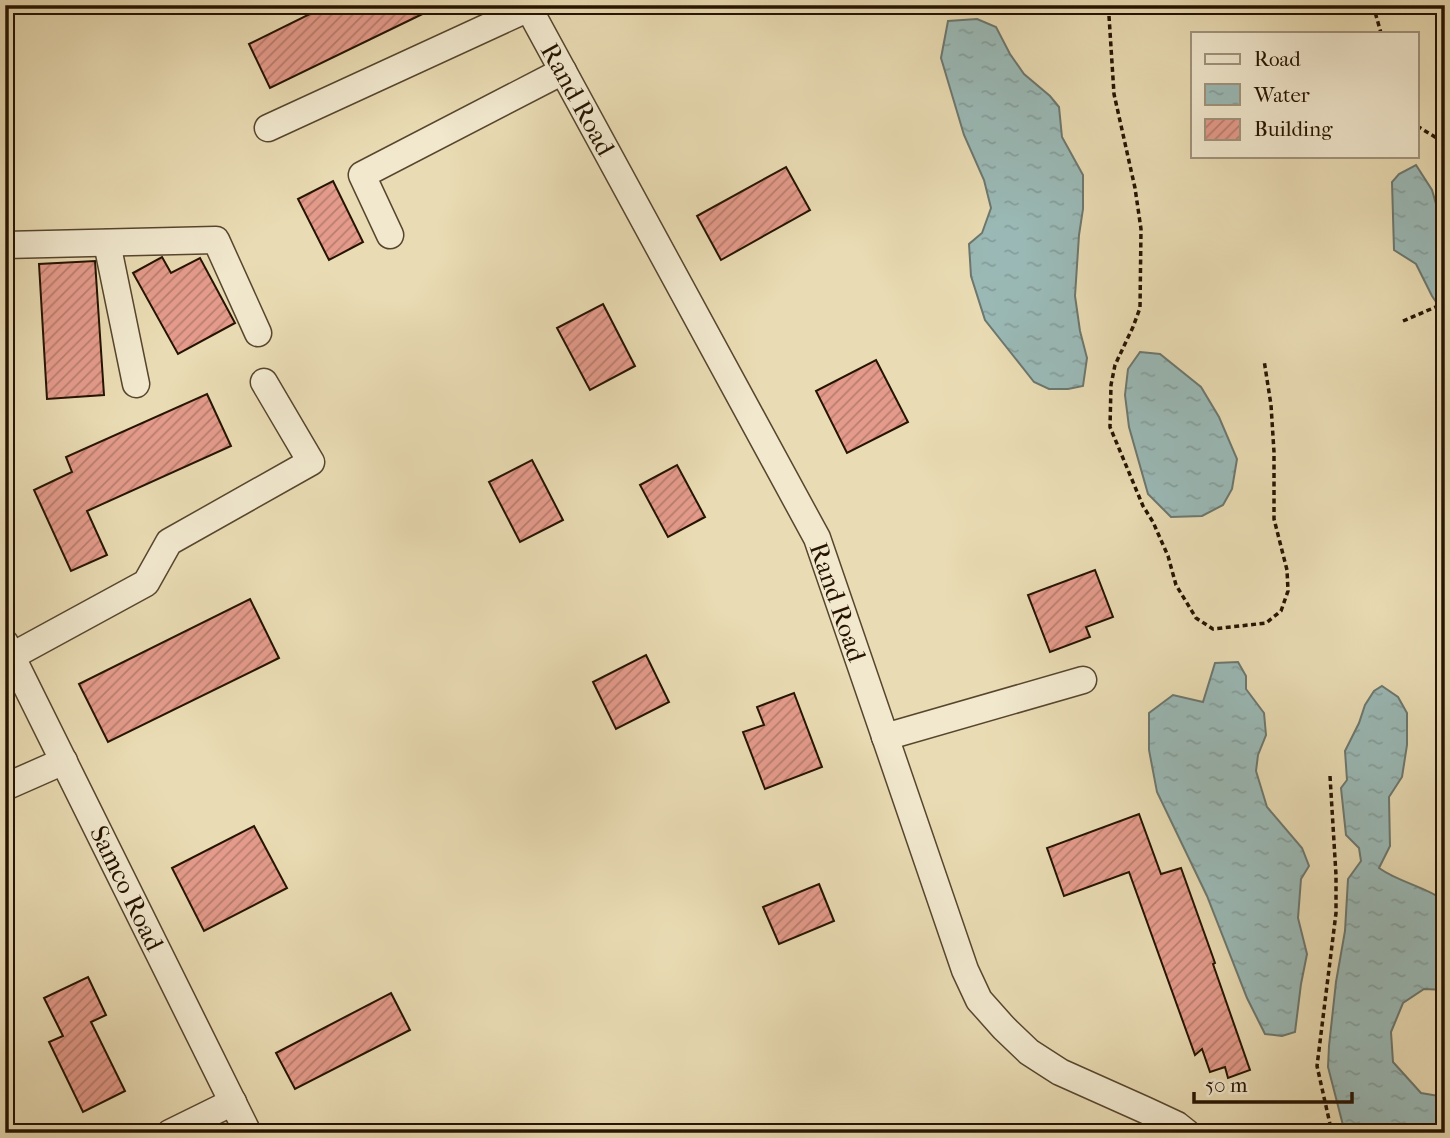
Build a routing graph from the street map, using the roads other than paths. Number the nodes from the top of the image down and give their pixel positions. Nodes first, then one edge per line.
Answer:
1 (528, 7) edge
2 (563, 71) junction
3 (268, 128) dead end
4 (390, 235) dead end
5 (107, 243) junction
6 (5, 245) edge
7 (258, 333) dead end
8 (264, 382) dead end
9 (136, 384) dead end
10 (9, 649) edge
11 (1083, 680) dead end
12 (885, 737) junction
13 (64, 761) junction
14 (5, 787) edge
15 (233, 1102) junction
16 (170, 1133) edge
17 (248, 1133) edge
18 (1187, 1133) edge

1 - 2 street, Rand Road
1 - 3 street
2 - 4 street
2 - 12 street, Rand Road
5 - 6 street
5 - 7 street
5 - 9 street
8 - 10 street
10 - 13 street, Samco Road
11 - 12 street
12 - 18 street, Rand Road
13 - 14 street
13 - 15 street, Samco Road
15 - 16 street
15 - 17 street, Samco Road

